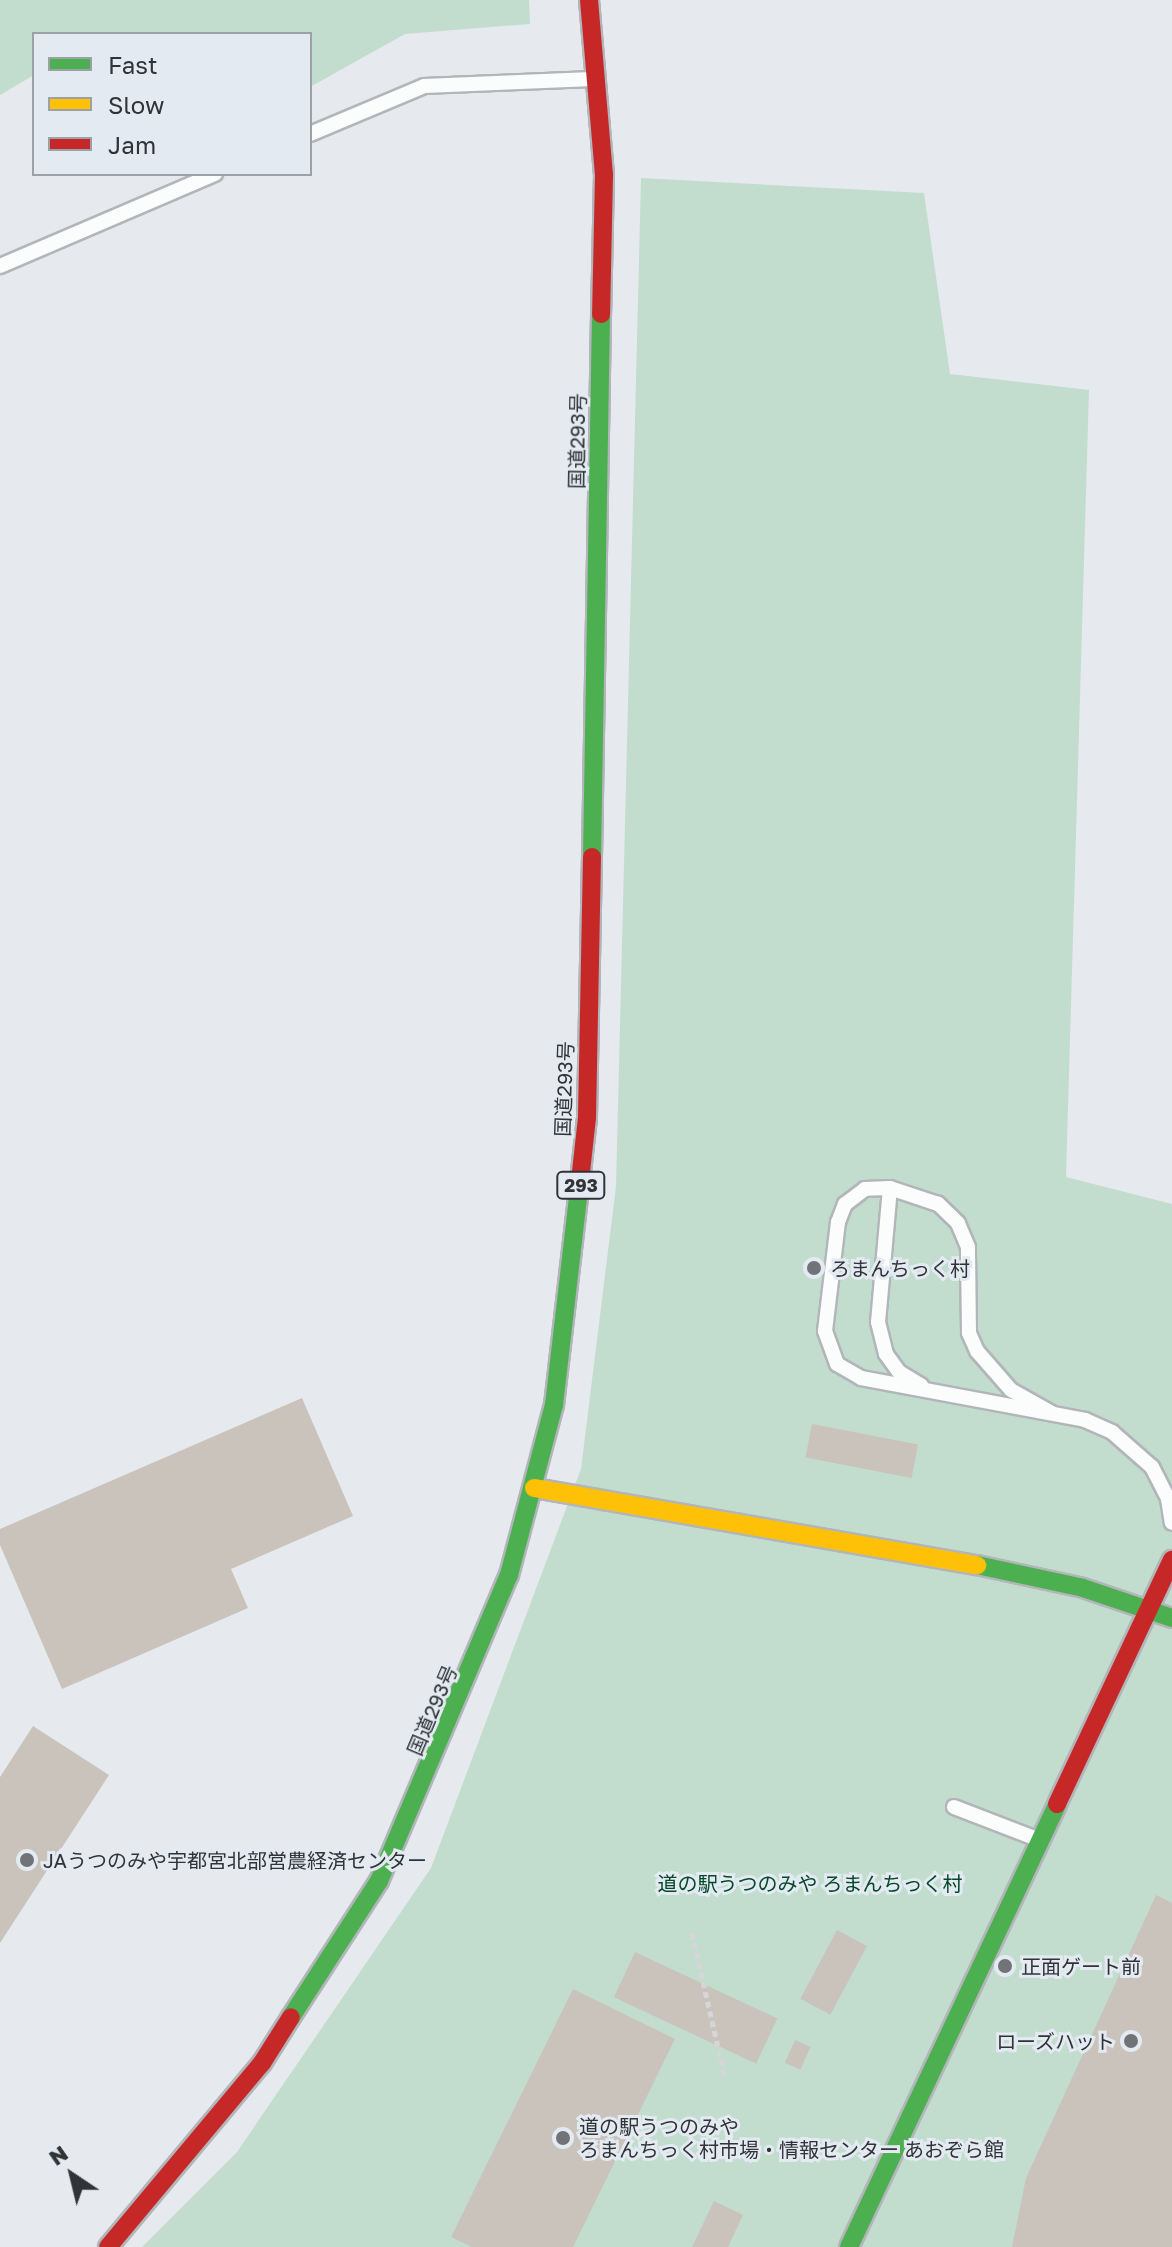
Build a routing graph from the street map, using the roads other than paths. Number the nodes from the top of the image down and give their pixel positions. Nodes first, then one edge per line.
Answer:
1 (589, 0) edge
2 (596, 79) junction
3 (312, 133) edge
4 (210, 176) edge
5 (0, 266) edge
6 (890, 1188) junction
7 (930, 1390) junction
8 (1052, 1413) junction
9 (534, 1488) junction
10 (1172, 1523) edge
11 (1172, 1532) edge
12 (1170, 1564) edge
13 (1150, 1608) junction
14 (1172, 1618) edge
15 (954, 1807) dead end
16 (1041, 1841) junction
17 (108, 2247) edge
18 (849, 2247) edge

1 - 2 main road, 国道293号 / 293
2 - 3 lane
2 - 9 main road, 国道293号 / 293
4 - 5 lane
6 - 7 lane
6 - 7 lane
6 - 8 lane
7 - 8 lane
8 - 10 lane
9 - 13 main road
9 - 17 main road, 国道293号 / 293
11 - 12 lane
12 - 13 main road
13 - 14 main road
13 - 16 main road
15 - 16 lane
16 - 18 main road

